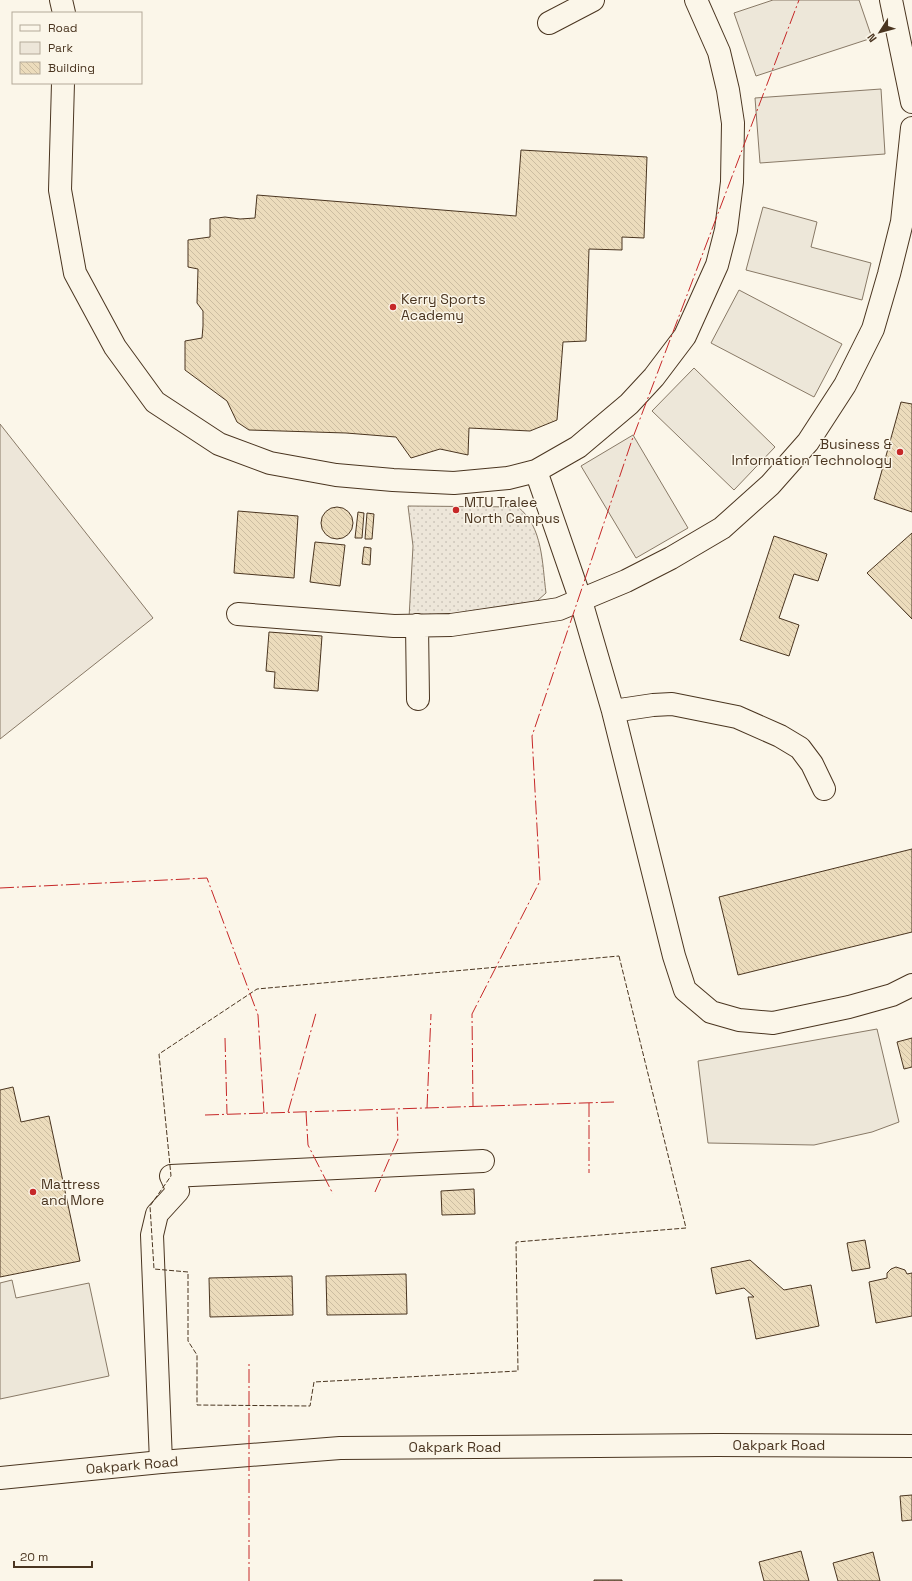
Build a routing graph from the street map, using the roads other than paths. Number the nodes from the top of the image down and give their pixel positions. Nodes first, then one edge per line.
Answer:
1 (61, 0) edge
2 (593, 0) edge
3 (696, 0) edge
4 (891, 0) edge
5 (64, 12) edge
6 (549, 23) dead end
7 (64, 84) edge
8 (912, 102) edge
9 (912, 128) edge
10 (536, 471) junction
11 (581, 601) junction
12 (238, 614) dead end
13 (417, 625) junction
14 (418, 699) dead end
15 (613, 711) junction
16 (824, 789) dead end
17 (912, 985) edge
18 (483, 1161) dead end
19 (912, 1446) edge
20 (161, 1462) junction
21 (0, 1478) edge

1 - 5 main road
2 - 6 main road
3 - 10 main road
4 - 8 main road
7 - 10 main road
9 - 11 main road
10 - 11 main road
11 - 13 main road
11 - 15 main road
12 - 13 main road
13 - 14 main road
15 - 16 main road
15 - 17 main road
18 - 20 main road
19 - 20 main road, Oakpark Road
20 - 21 main road, Oakpark Road

